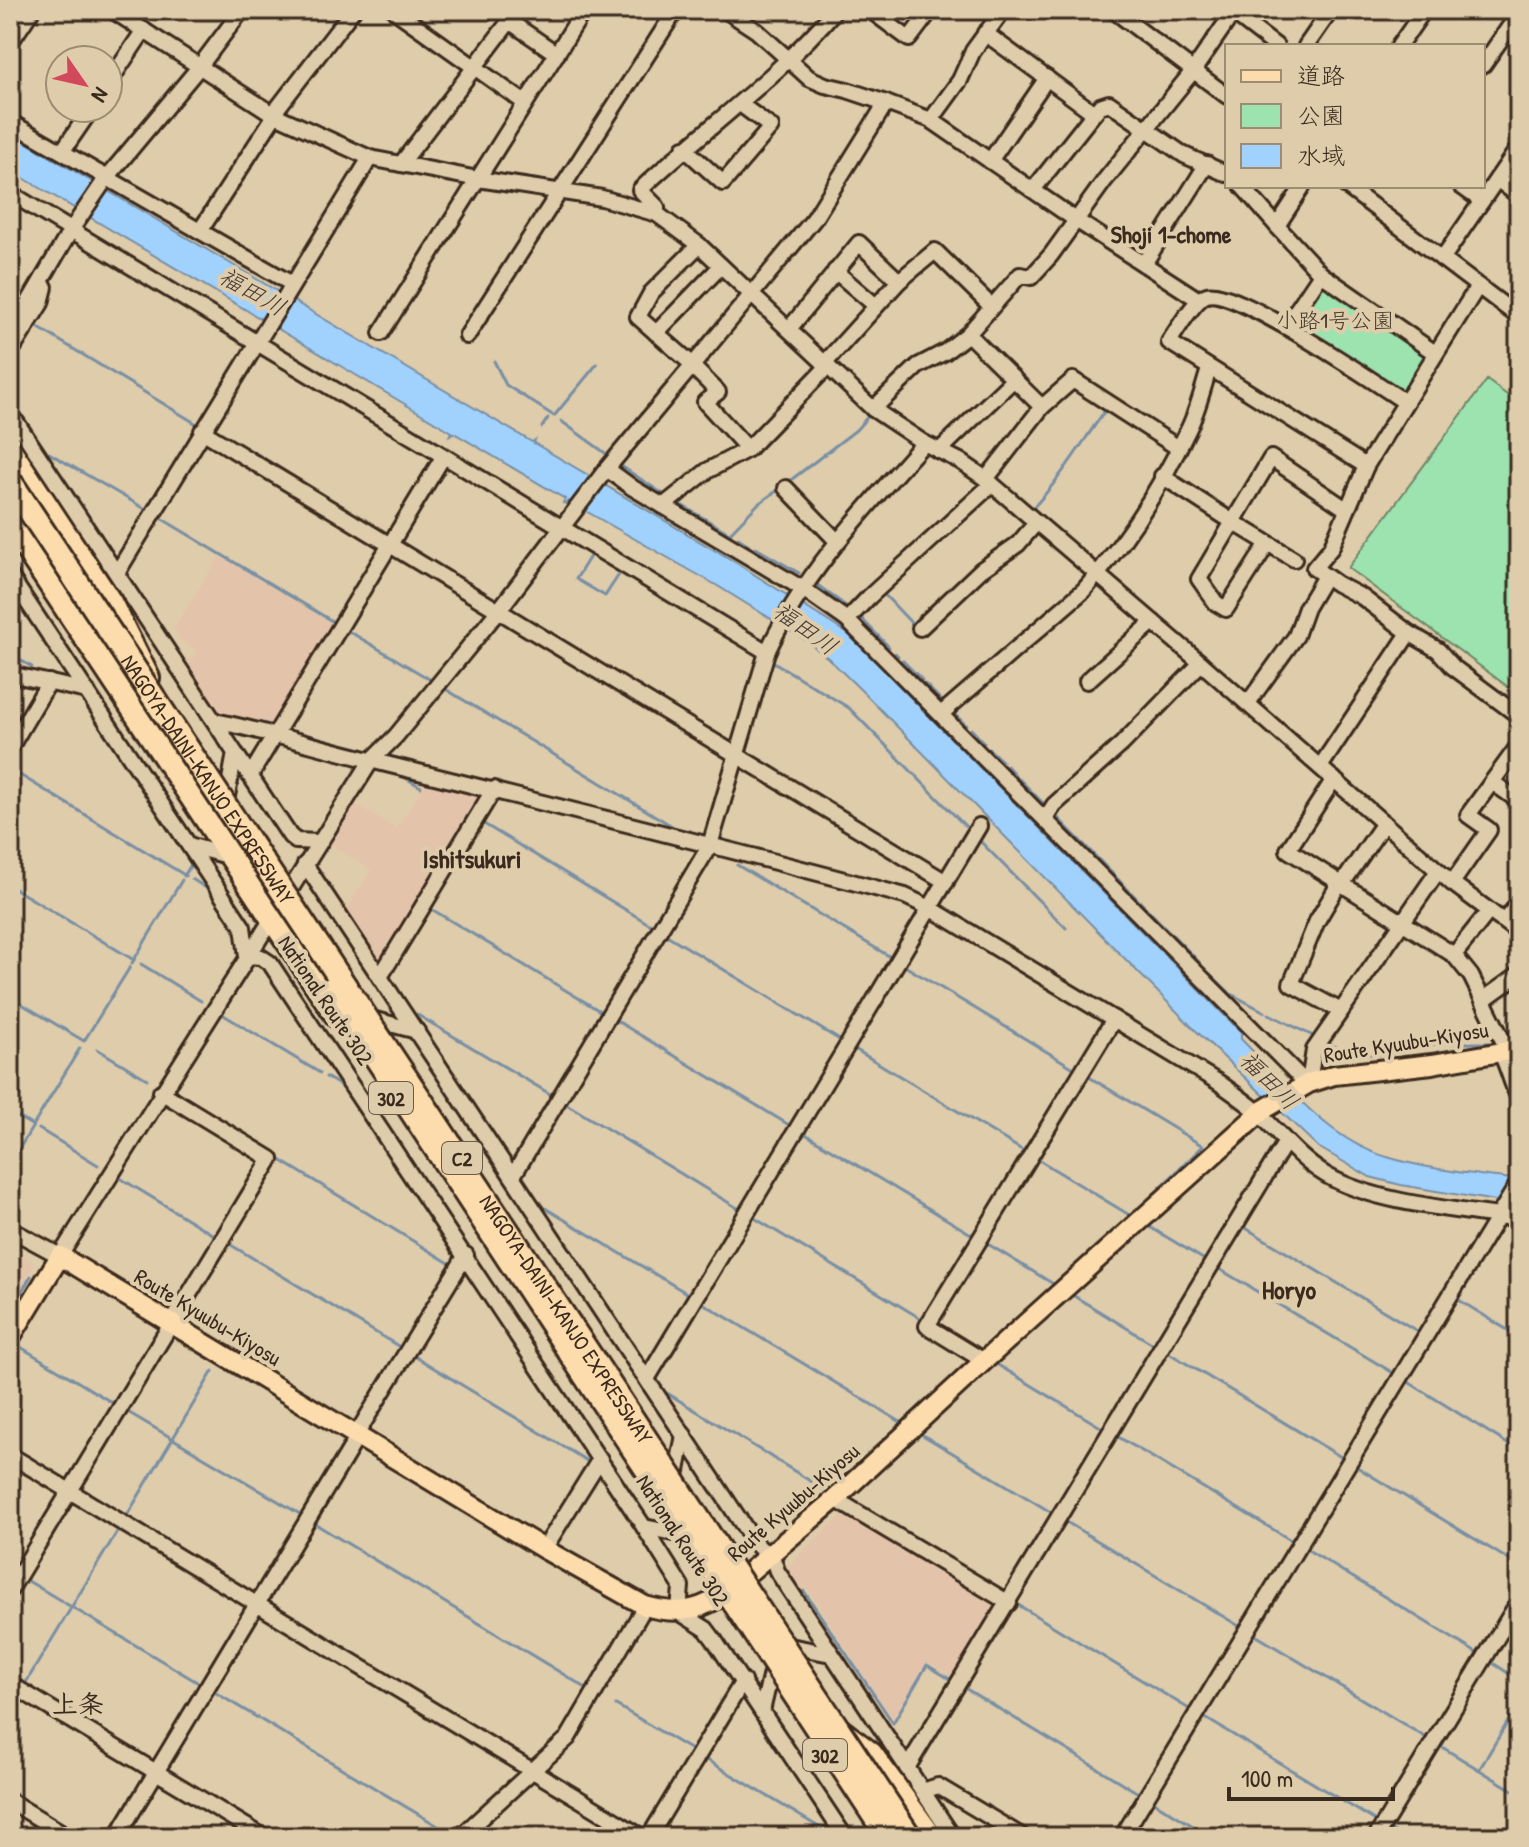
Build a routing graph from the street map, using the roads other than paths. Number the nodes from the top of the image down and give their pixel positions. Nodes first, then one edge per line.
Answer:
1 (32, 10) edge
2 (112, 10) edge
3 (242, 10) edge
4 (353, 10) edge
5 (394, 10) edge
6 (584, 10) edge
7 (676, 10) edge
8 (835, 10) edge
9 (870, 10) edge
10 (931, 10) edge
11 (1113, 10) edge
12 (1331, 10) edge
13 (1424, 10) edge
14 (1001, 11) edge
15 (1232, 11) edge
16 (736, 13) edge
17 (1519, 13) edge
18 (514, 16) edge
19 (144, 30) junction
20 (985, 33) junction
21 (10, 43) edge
22 (1273, 44) edge
23 (1307, 44) edge
24 (1400, 44) edge
25 (557, 54) junction
26 (788, 58) junction
27 (124, 60) edge
28 (1485, 62) edge
29 (200, 66) junction
30 (475, 68) junction
31 (1193, 71) junction
32 (1047, 78) junction
33 (1225, 95) edge
34 (525, 103) junction
35 (886, 103) junction
36 (740, 104) junction
37 (1094, 113) junction
38 (274, 114) junction
39 (931, 120) junction
40 (10, 122) edge
41 (81, 124) edge
42 (1146, 128) junction
43 (66, 146) dead end
44 (1519, 147) edge
45 (684, 148) junction
46 (370, 158) junction
47 (990, 161) junction
48 (401, 164) junction
49 (1207, 164) junction
50 (1225, 173) edge
51 (106, 178) junction
52 (478, 179) junction
53 (1497, 179) junction
54 (1244, 188) edge
55 (1302, 188) edge
56 (1349, 188) edge
57 (1464, 188) edge
58 (1033, 190) junction
59 (10, 193) edge
60 (559, 193) junction
61 (1519, 196) edge
62 (1482, 201) junction
63 (657, 214) junction
64 (1076, 220) junction
65 (1277, 226) junction
66 (71, 230) junction
67 (200, 231) junction
68 (699, 245) junction
69 (1442, 259) junction
70 (1144, 264) junction
71 (721, 266) junction
72 (51, 268) junction
73 (835, 271) junction
74 (1321, 274) junction
75 (899, 281) junction
76 (291, 286) junction
77 (1478, 286) junction
78 (751, 294) junction
79 (1199, 300) junction
80 (876, 306) junction
81 (991, 306) junction
82 (10, 316) edge
83 (1519, 316) edge
84 (1286, 326) junction
85 (789, 329) junction
86 (381, 333) dead end
87 (656, 333) junction
88 (10, 334) edge
89 (968, 334) junction
90 (260, 336) junction
91 (467, 336) dead end
92 (10, 353) edge
93 (1435, 353) junction
94 (692, 365) junction
95 (825, 365) junction
96 (1209, 369) junction
97 (1014, 379) junction
98 (1405, 402) junction
99 (1042, 407) junction
100 (873, 409) junction
101 (12, 418) edge
102 (202, 431) junction
103 (924, 443) junction
104 (1177, 447) junction
105 (748, 449) junction
106 (10, 450) edge
107 (939, 451) junction
108 (443, 457) junction
109 (1366, 466) junction
110 (605, 471) junction
111 (1162, 476) junction
112 (10, 481) edge
113 (989, 481) junction
114 (786, 488) dead end
115 (663, 506) junction
116 (10, 507) edge
117 (1346, 509) junction
118 (1233, 522) junction
119 (1036, 523) junction
120 (10, 524) edge
121 (561, 529) junction
122 (10, 540) edge
123 (836, 540) junction
124 (1268, 543) junction
125 (390, 544) junction
126 (1294, 559) dead end
127 (117, 573) junction
128 (1097, 575) junction
129 (10, 576) edge
130 (1325, 576) junction
131 (802, 591) junction
132 (499, 610) junction
133 (847, 620) junction
134 (1153, 622) junction
135 (920, 628) dead end
136 (1409, 633) junction
137 (767, 652) junction
138 (1201, 663) junction
139 (10, 674) edge
140 (1087, 681) dead end
141 (49, 682) junction
142 (87, 691) junction
143 (1248, 703) junction
144 (941, 714) junction
145 (1519, 716) edge
146 (215, 721) junction
147 (275, 733) junction
148 (1519, 745) edge
149 (10, 748) edge
150 (235, 753) junction
151 (738, 754) junction
152 (167, 760) junction
153 (371, 761) junction
154 (1320, 767) junction
155 (250, 776) junction
156 (1334, 779) junction
157 (1492, 782) junction
158 (494, 789) junction
159 (1519, 801) edge
160 (195, 803) junction
161 (1045, 819) junction
162 (1384, 823) junction
163 (979, 826) dead end
164 (319, 842) junction
165 (189, 845) junction
166 (710, 845) junction
167 (225, 848) junction
168 (305, 864) junction
169 (1438, 871) junction
170 (946, 882) junction
171 (1341, 883) junction
172 (1452, 883) junction
173 (1519, 903) edge
174 (930, 908) junction
175 (1489, 911) junction
176 (271, 918) junction
177 (1403, 921) junction
178 (1504, 921) junction
179 (1519, 933) edge
180 (1454, 955) junction
181 (247, 956) junction
182 (1519, 974) edge
183 (380, 977) junction
184 (319, 990) junction
185 (1483, 1000) junction
186 (332, 1010) junction
187 (1341, 1011) junction
188 (1114, 1019) junction
189 (312, 1026) junction
190 (417, 1031) junction
191 (1514, 1050) edge
192 (1306, 1084) junction
193 (161, 1092) junction
194 (1519, 1098) edge
195 (1261, 1112) junction
196 (1285, 1143) junction
197 (513, 1176) junction
198 (1519, 1182) edge
199 (1500, 1214) junction
200 (1519, 1219) edge
201 (10, 1229) edge
202 (466, 1255) junction
203 (60, 1256) junction
204 (171, 1323) junction
205 (10, 1338) edge
206 (984, 1361) junction
207 (647, 1379) junction
208 (684, 1435) junction
209 (357, 1436) junction
210 (10, 1455) edge
211 (600, 1459) junction
212 (70, 1491) junction
213 (835, 1499) junction
214 (673, 1525) junction
215 (644, 1527) junction
216 (544, 1549) junction
217 (771, 1553) junction
218 (10, 1590) edge
219 (720, 1597) junction
220 (1519, 1601) edge
221 (1009, 1603) junction
222 (257, 1604) junction
223 (645, 1606) junction
224 (679, 1612) junction
225 (747, 1637) junction
226 (831, 1654) junction
227 (771, 1673) junction
228 (743, 1681) junction
229 (10, 1684) edge
230 (793, 1706) junction
231 (762, 1711) junction
232 (907, 1768) junction
233 (156, 1772) junction
234 (533, 1772) junction
235 (923, 1791) junction
236 (10, 1801) edge
237 (69, 1837) edge
238 (117, 1837) edge
239 (264, 1837) edge
240 (460, 1837) edge
241 (642, 1837) edge
242 (649, 1837) edge
243 (845, 1837) edge
244 (879, 1837) edge
245 (888, 1837) edge
246 (910, 1837) edge
247 (931, 1837) edge
248 (953, 1837) edge
249 (1023, 1837) edge
250 (1122, 1837) edge
251 (1376, 1837) edge

1 - 21 street
2 - 19 street
3 - 29 street
4 - 38 street
5 - 30 street
6 - 25 street
7 - 60 street
8 - 26 street
9 - 10 street
11 - 31 street
12 - 23 street
13 - 24 street
14 - 20 street
15 - 22 street
15 - 31 street
16 - 26 street
17 - 28 street
18 - 25 street
18 - 30 street
19 - 27 street
19 - 29 street
20 - 32 street
20 - 39 street
25 - 34 street
26 - 35 street
26 - 36 street
29 - 38 street
29 - 51 street
30 - 34 street
30 - 48 street
31 - 33 street
31 - 42 street
32 - 37 street
32 - 47 street
34 - 52 street
35 - 39 street
35 - 78 street
36 - 45 street
36 - 45 street
37 - 42 street
37 - 58 street
38 - 46 street
38 - 67 street
39 - 47 street
40 - 51 street
41 - 43 street
42 - 49 street
42 - 64 street
44 - 53 street
45 - 63 street
46 - 48 street
46 - 76 street
47 - 58 street
48 - 52 street
49 - 50 street
49 - 70 street
51 - 66 street
51 - 67 street
52 - 60 street
52 - 86 street
53 - 61 street
53 - 62 street
54 - 65 street
55 - 65 street
56 - 69 street
57 - 62 street
58 - 64 street
59 - 66 street
60 - 63 street
60 - 91 street
62 - 69 street
63 - 68 street
64 - 70 street
64 - 81 street
65 - 74 street
66 - 72 street
66 - 90 street
67 - 76 street
68 - 71 street
68 - 87 street
69 - 77 street
70 - 79 street
71 - 78 street
71 - 87 street
72 - 82 street
72 - 88 street
72 - 92 street
73 - 75 street
73 - 80 street
73 - 85 street
74 - 84 street
74 - 93 street
75 - 80 street
75 - 81 street
76 - 90 street
77 - 83 street
77 - 93 street
78 - 85 street
78 - 94 street
79 - 84 street
79 - 96 street
80 - 95 street
81 - 89 street
84 - 98 street
85 - 95 street
87 - 94 street
89 - 97 street
89 - 100 street
90 - 102 street
90 - 108 street
93 - 98 street
94 - 105 street
94 - 110 street
95 - 100 street
95 - 105 street
96 - 104 street
96 - 109 street
97 - 99 street
97 - 107 street
98 - 109 street
99 - 104 street
99 - 113 street
100 - 103 street
101 - 127 street
102 - 125 street
102 - 127 street
103 - 107 street
103 - 123 street
104 - 111 street
105 - 115 street
106 - 152 highway
107 - 113 street
108 - 121 street
108 - 125 street
109 - 117 street
110 - 115 street
110 - 121 street
111 - 118 street
111 - 128 street
112 - 246 highway, NAGOYA-DAINI-KANJO EXPRESSWAY / C2, bridge
113 - 119 street
113 - 133 street
114 - 123 street
115 - 131 street
116 - 245 highway, NAGOYA-DAINI-KANJO EXPRESSWAY / C2, bridge
117 - 118 street
117 - 130 street
118 - 124 street
118 - 124 street
119 - 128 street
119 - 135 street
120 - 152 highway, National Route 302 / 302
121 - 132 street
121 - 137 street
122 - 160 highway
123 - 131 street
124 - 126 street
125 - 132 street
125 - 147 street
127 - 146 street
128 - 134 street
128 - 144 street
129 - 142 street
130 - 136 street
130 - 143 street
131 - 133 street
131 - 137 street
132 - 151 street
132 - 153 street
133 - 144 street
134 - 138 street
134 - 140 street
136 - 145 street
136 - 154 street
137 - 151 street
138 - 143 street
138 - 161 street
139 - 141 street
141 - 142 street
141 - 149 street
142 - 165 street
143 - 154 street
144 - 161 street
146 - 147 street
146 - 150 street
147 - 153 street
147 - 155 street
148 - 157 street
150 - 155 street
150 - 167 street
151 - 166 street
151 - 170 street
152 - 160 highway, National Route 302 / 302
153 - 158 street
153 - 164 street
154 - 156 street
155 - 164 street
156 - 162 street
156 - 171 street
157 - 159 street
157 - 172 street
158 - 166 street
158 - 183 street
160 - 167 highway, National Route 302 / 302
161 - 192 street
162 - 169 street
162 - 171 street
163 - 170 street
164 - 168 street
165 - 167 street
165 - 181 street
166 - 174 street
166 - 197 street
167 - 176 highway, National Route 302 / 302
168 - 176 street
168 - 183 street
169 - 172 street
169 - 177 street
170 - 174 street
171 - 177 street
171 - 187 street
172 - 175 street
173 - 178 street
174 - 188 street
174 - 207 street
175 - 178 street
175 - 180 street
176 - 181 street
176 - 184 highway, National Route 302 / 302
177 - 180 street
177 - 187 street
178 - 179 street
180 - 185 street
181 - 189 street
181 - 193 street
182 - 185 street
183 - 190 street
184 - 186 highway, National Route 302 / 302
184 - 189 street
185 - 191 street
186 - 190 street
186 - 214 highway, National Route 302 / 302
187 - 192 street
188 - 195 street
188 - 206 street
189 - 202 street
190 - 197 street
191 - 192 main road, Route Kyuubu-Kiyosu
191 - 194 street
192 - 195 main road, Route Kyuubu-Kiyosu
193 - 203 street
193 - 204 street
195 - 196 street
195 - 206 main road, Route Kyuubu-Kiyosu
196 - 199 street
196 - 221 street
197 - 207 street
198 - 199 street
199 - 200 street
199 - 250 street
201 - 203 street
202 - 209 street
202 - 211 street
203 - 204 main road, Route Kyuubu-Kiyosu
203 - 205 main road
204 - 209 main road, Route Kyuubu-Kiyosu
204 - 212 street
206 - 213 main road, Route Kyuubu-Kiyosu
207 - 208 street
208 - 214 street
208 - 217 street
209 - 216 main road, Route Kyuubu-Kiyosu
209 - 222 street
210 - 212 street
211 - 215 street
211 - 216 street
212 - 218 street
212 - 222 street
213 - 217 main road, Route Kyuubu-Kiyosu
213 - 221 street
214 - 215 street
214 - 219 highway, National Route 302 / 302
215 - 224 street
216 - 223 main road, Route Kyuubu-Kiyosu
217 - 219 main road, Route Kyuubu-Kiyosu
217 - 226 street
219 - 224 main road, Route Kyuubu-Kiyosu
219 - 225 highway, National Route 302 / 302
220 - 251 street
221 - 232 street
222 - 233 street
222 - 234 street
223 - 224 main road, Route Kyuubu-Kiyosu
223 - 234 street
224 - 228 street
225 - 226 street
225 - 227 highway, National Route 302 / 302
226 - 232 street
227 - 230 highway, National Route 302 / 302
227 - 231 street
228 - 231 street
228 - 242 street
229 - 233 street
230 - 244 highway, National Route 302 / 302
230 - 247 highway
231 - 243 street
232 - 235 street
233 - 238 street
233 - 239 street
234 - 240 street
234 - 241 street
235 - 248 street
235 - 249 street
236 - 237 street

